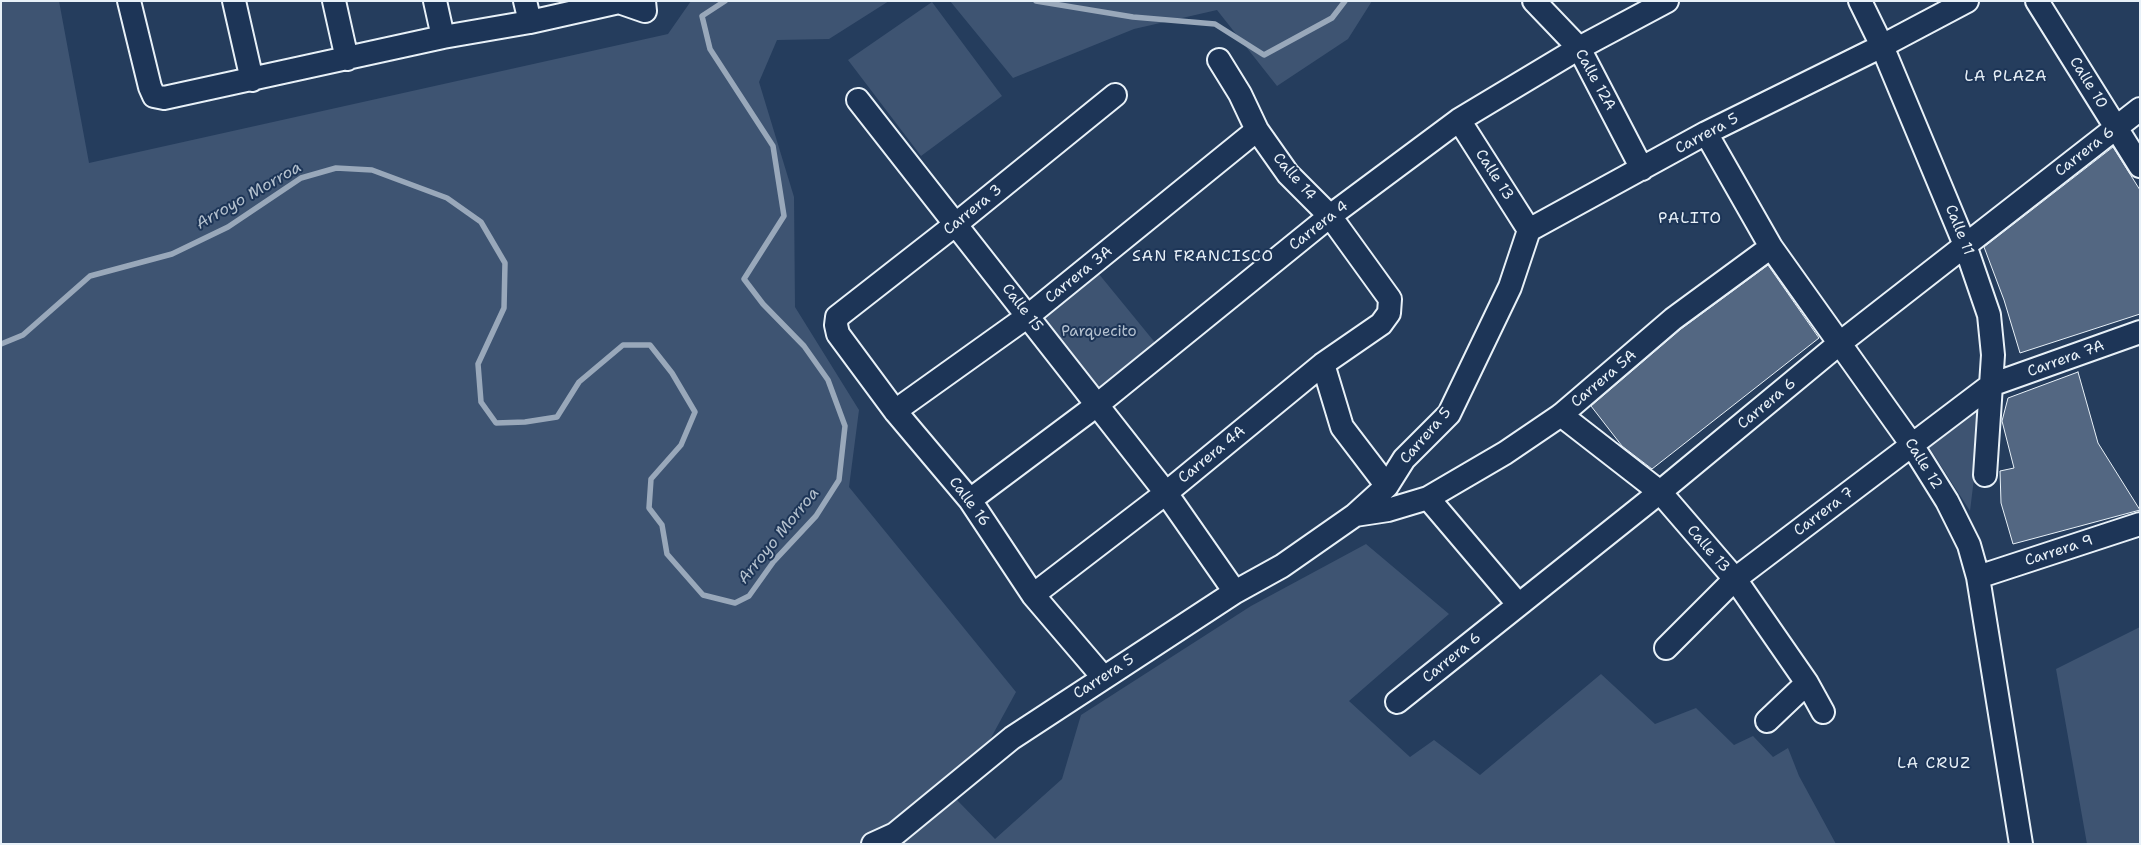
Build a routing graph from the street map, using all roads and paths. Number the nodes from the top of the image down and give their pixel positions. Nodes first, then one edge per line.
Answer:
1 (129, 1) edge
2 (234, 1) edge
3 (334, 1) edge
4 (435, 1) edge
5 (644, 1) edge
6 (1534, 1) edge
7 (1667, 1) edge
8 (1860, 1) edge
9 (1967, 1) edge
10 (2037, 1) edge
11 (528, 12) edge
12 (443, 37) junction
13 (1882, 46) junction
14 (1579, 48) junction
15 (347, 59) junction
16 (1219, 60) dead end
17 (252, 80) junction
18 (1115, 95) dead end
19 (858, 100) dead end
20 (2140, 109) edge
21 (1459, 120) junction
22 (2116, 128) junction
23 (1257, 130) junction
24 (1706, 133) junction
25 (2140, 166) edge
26 (1642, 169) junction
27 (1330, 216) junction
28 (956, 224) junction
29 (1529, 230) junction
30 (1965, 244) junction
31 (1771, 247) junction
32 (1389, 313) joint
33 (1028, 316) junction
34 (836, 326) joint
35 (2140, 332) edge
36 (1840, 344) junction
37 (1322, 364) junction
38 (1991, 385) junction
39 (1098, 405) junction
40 (895, 411) junction
41 (1561, 415) junction
42 (1912, 445) junction
43 (1985, 475) dead end
44 (1387, 486) junction
45 (1166, 492) junction
46 (1660, 492) junction
47 (1428, 498) junction
48 (970, 500) junction
49 (1355, 515) junction
50 (2140, 524) edge
51 (1978, 577) junction
52 (1735, 579) junction
53 (1235, 592) junction
54 (1033, 595) junction
55 (1518, 604) junction
56 (1666, 648) dead end
57 (1103, 677) junction
58 (1807, 683) junction
59 (1397, 702) dead end
60 (1823, 712) dead end
61 (1766, 721) dead end
62 (873, 844) edge
63 (2020, 844) edge

1 - 17 street
2 - 17 street
3 - 15 street
4 - 12 street
5 - 11 street
6 - 14 street, Calle 12A
7 - 14 street, Carrera 4
8 - 13 street, Calle 11
9 - 13 street, Carrera 5
10 - 22 street, Calle 10
11 - 12 street
12 - 15 street
13 - 24 street, Carrera 5
13 - 30 street, Calle 11
14 - 21 street, Carrera 4
14 - 26 street, Calle 12A
15 - 17 street
16 - 23 street, Calle 14
18 - 28 street, Carrera 3
19 - 28 street, Calle 15
20 - 22 street, Carrera 6
21 - 27 street, Carrera 4
21 - 29 street, Calle 13
22 - 25 street, Calle 10
22 - 30 street, Carrera 6
23 - 27 street, Calle 14
23 - 33 street, Carrera 3A
24 - 26 street, Carrera 5
24 - 31 street, Calle 12
26 - 29 street, Carrera 5
27 - 32 street, Calle 14
27 - 39 street, Carrera 4
28 - 33 street, Calle 15
28 - 34 street, Carrera 3
29 - 44 street, Carrera 5
30 - 36 street, Carrera 6
30 - 38 street, Calle 11
31 - 36 street, Calle 12
31 - 41 street, Carrera 5A
32 - 37 street, Carrera 4A
33 - 39 street, Calle 15
33 - 40 street, Carrera 3A
34 - 40 street, Calle 16
35 - 38 street, Carrera 7A
36 - 42 street, Calle 12
36 - 46 street, Carrera 6
37 - 44 street
37 - 45 street, Carrera 4A
38 - 42 street, Carrera 7
38 - 43 street, Calle 11
39 - 45 street, Calle 15
39 - 48 street, Carrera 4
40 - 48 street, Calle 16
41 - 46 street, Calle 13
41 - 47 street, Carrera 5A
42 - 51 street, Calle 12
42 - 52 street, Carrera 7
44 - 49 street, Carrera 5
45 - 53 street, Calle 15
45 - 54 street, Carrera 4A
46 - 52 street, Calle 13
46 - 55 street, Carrera 6
47 - 49 street, Carrera 5A
47 - 55 street
48 - 54 street, Calle 16
49 - 53 street, Carrera 5
50 - 51 street, Carrera 9
51 - 63 street, Calle 12
52 - 56 street, Carrera 7
52 - 58 street, Calle 13
53 - 57 street, Carrera 5
54 - 57 street, Calle 16
55 - 59 street, Carrera 6
57 - 62 street, Carrera 5
58 - 60 street, Calle 13
58 - 61 street

